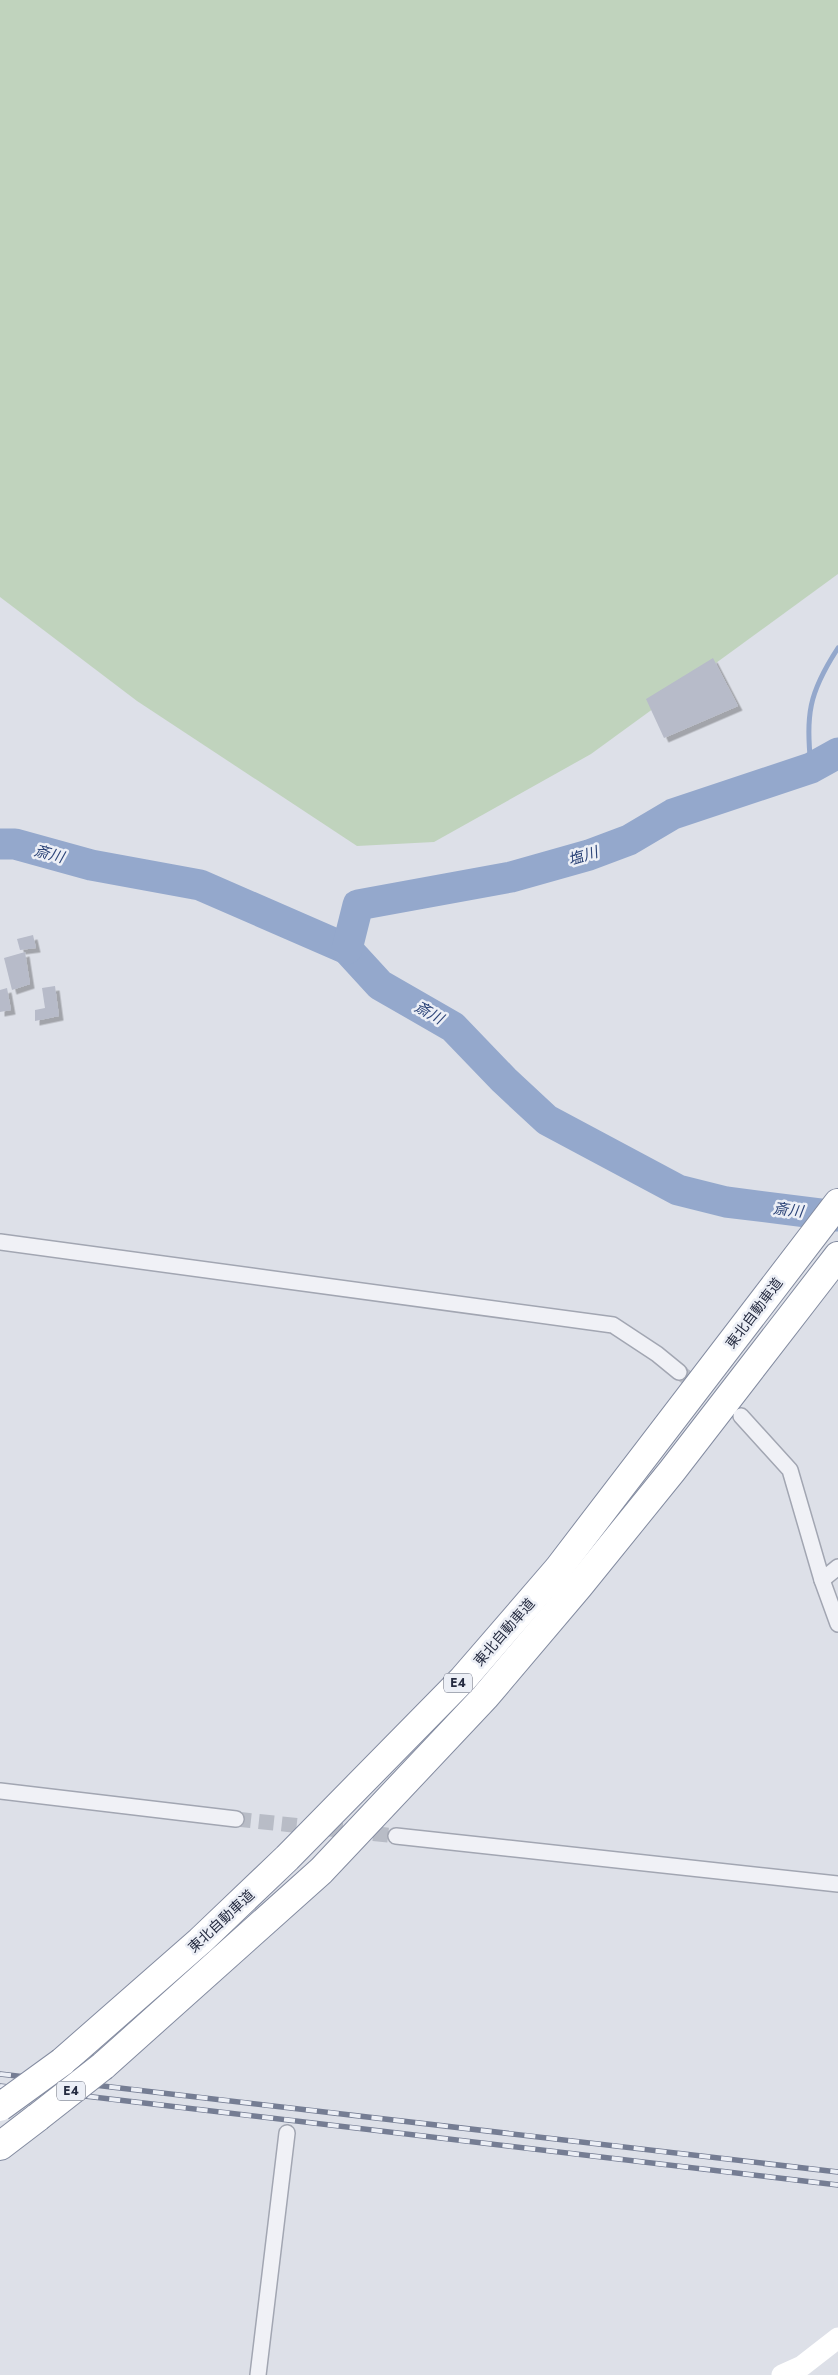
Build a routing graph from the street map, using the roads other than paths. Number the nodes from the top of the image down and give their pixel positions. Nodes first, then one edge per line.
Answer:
1 (838, 1203) edge
2 (0, 1242) edge
3 (835, 1259) edge
4 (679, 1372) tunnel mouth
5 (741, 1416) tunnel mouth
6 (838, 1567) edge
7 (822, 1580) junction
8 (838, 1624) edge
9 (0, 1791) edge
10 (236, 1819) tunnel mouth
11 (396, 1836) tunnel mouth
12 (838, 1884) edge
13 (0, 2107) edge
14 (287, 2133) dead end
15 (0, 2146) edge
16 (838, 2338) edge
17 (258, 2375) edge
18 (782, 2375) edge

1 - 13 highway, 東北自動車道 / E4, bridge
2 - 4 street
3 - 15 highway, 東北自動車道 / E4, bridge
5 - 7 street
6 - 7 street
7 - 8 street
9 - 10 street
11 - 12 street
14 - 17 street
16 - 18 street

